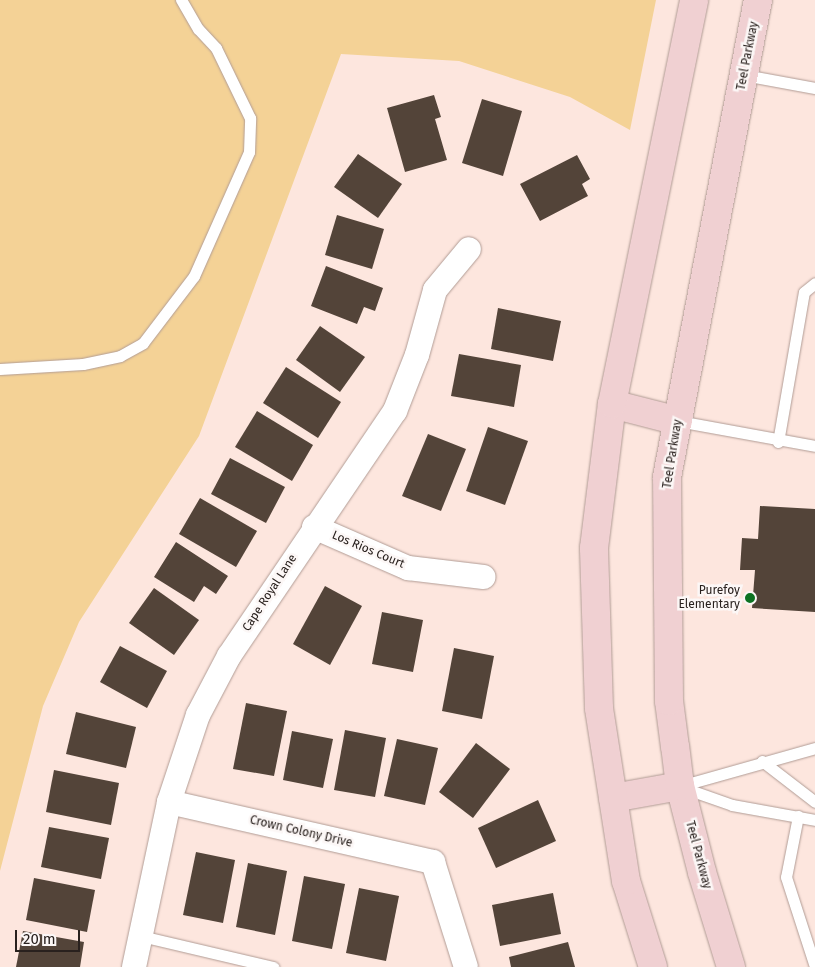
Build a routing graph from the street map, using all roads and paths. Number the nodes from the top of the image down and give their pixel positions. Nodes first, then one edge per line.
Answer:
1 (181, 0) edge
2 (694, 0) edge
3 (758, 0) edge
4 (744, 74) junction
5 (815, 88) edge
6 (469, 249) dead end
7 (815, 283) edge
8 (0, 369) edge
9 (612, 404) junction
10 (678, 421) junction
11 (778, 442) junction
12 (815, 446) edge
13 (314, 527) junction
14 (483, 577) dead end
15 (815, 748) edge
16 (762, 761) junction
17 (680, 786) junction
18 (613, 798) junction
19 (169, 802) junction
20 (815, 802) edge
21 (798, 816) junction
22 (815, 820) edge
23 (141, 936) junction
24 (134, 967) edge
25 (273, 967) edge
26 (466, 967) edge
27 (653, 967) edge
28 (731, 967) edge
29 (815, 967) edge

1 - 8 lane
2 - 9 main road
3 - 4 main road, Teel Parkway
4 - 5 lane
4 - 10 main road, Teel Parkway
6 - 13 street, Cape Royal Lane
7 - 11 lane
9 - 10 main road
9 - 18 main road
10 - 11 lane
10 - 17 main road, Teel Parkway
11 - 12 lane
13 - 14 street, Los Rios Court
13 - 19 street, Cape Royal Lane
15 - 16 lane
16 - 17 lane
16 - 20 lane
17 - 18 main road
17 - 21 lane
17 - 28 main road, Teel Parkway
18 - 27 main road
19 - 23 street, Cape Royal Lane
19 - 26 street, Crown Colony Drive
21 - 22 lane
21 - 29 lane
23 - 24 street, Cape Royal Lane
23 - 25 lane

